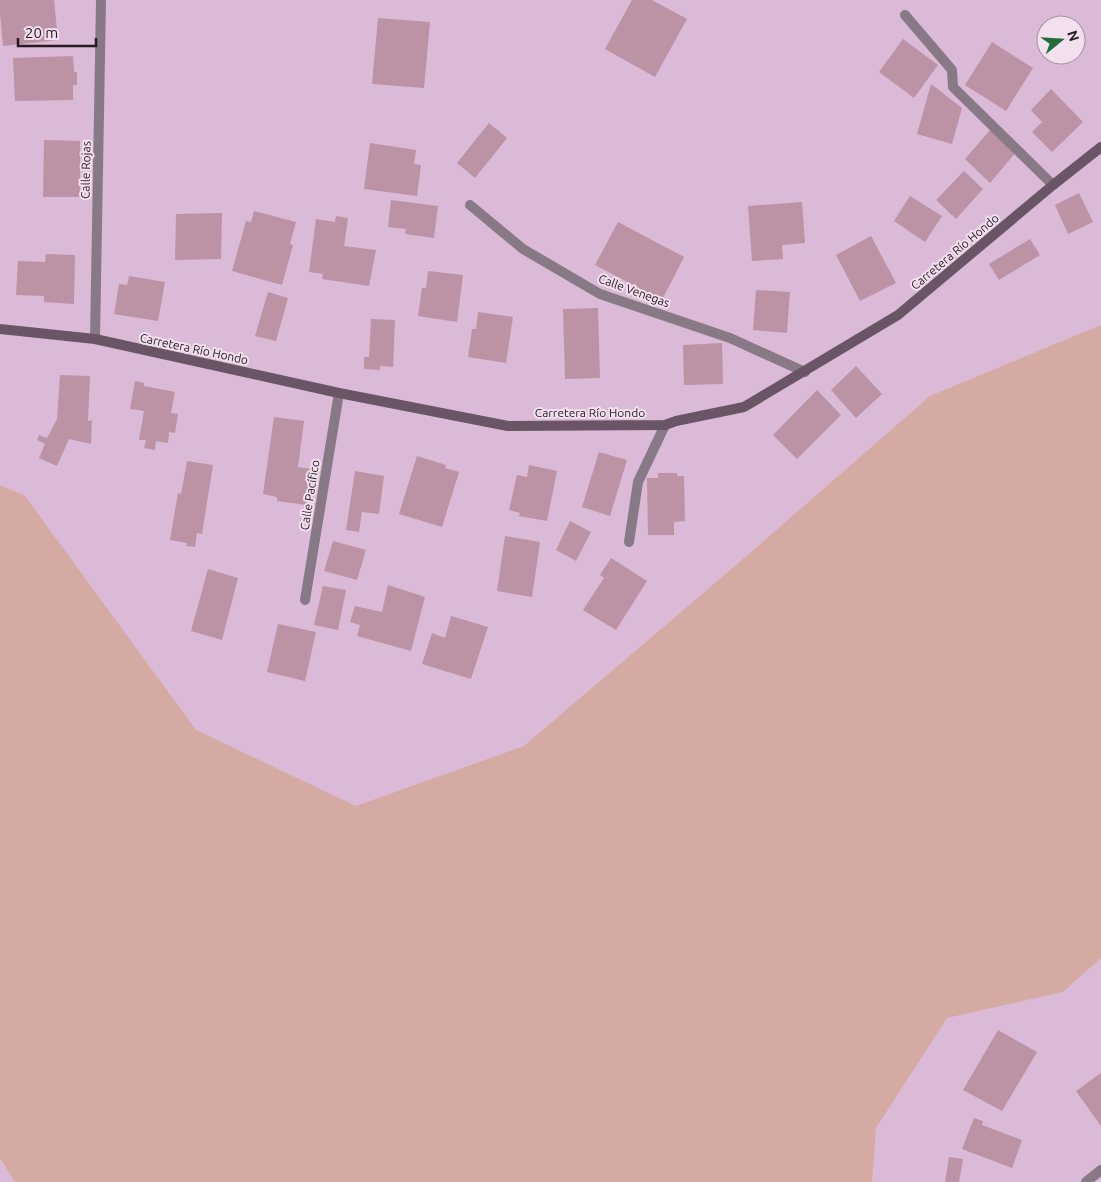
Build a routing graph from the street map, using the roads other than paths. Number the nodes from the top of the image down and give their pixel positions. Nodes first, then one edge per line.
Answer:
1 (101, 0) edge
2 (905, 15) dead end
3 (1101, 147) edge
4 (1053, 185) junction
5 (470, 205) dead end
6 (0, 329) edge
7 (95, 340) junction
8 (804, 372) junction
9 (338, 393) junction
10 (665, 424) junction
11 (629, 542) dead end
12 (305, 600) dead end
13 (1101, 1170) edge
14 (1086, 1182) edge

1 - 7 street, Calle Rojas
2 - 4 street
3 - 4 street, Carretera Río Hondo
4 - 8 street, Carretera Río Hondo
5 - 8 street, Calle Venegas
6 - 7 street, Carretera Río Hondo
7 - 9 street, Carretera Río Hondo
8 - 10 street, Carretera Río Hondo
9 - 10 street, Carretera Río Hondo
9 - 12 street, Calle Pacífico
10 - 11 street
13 - 14 street

